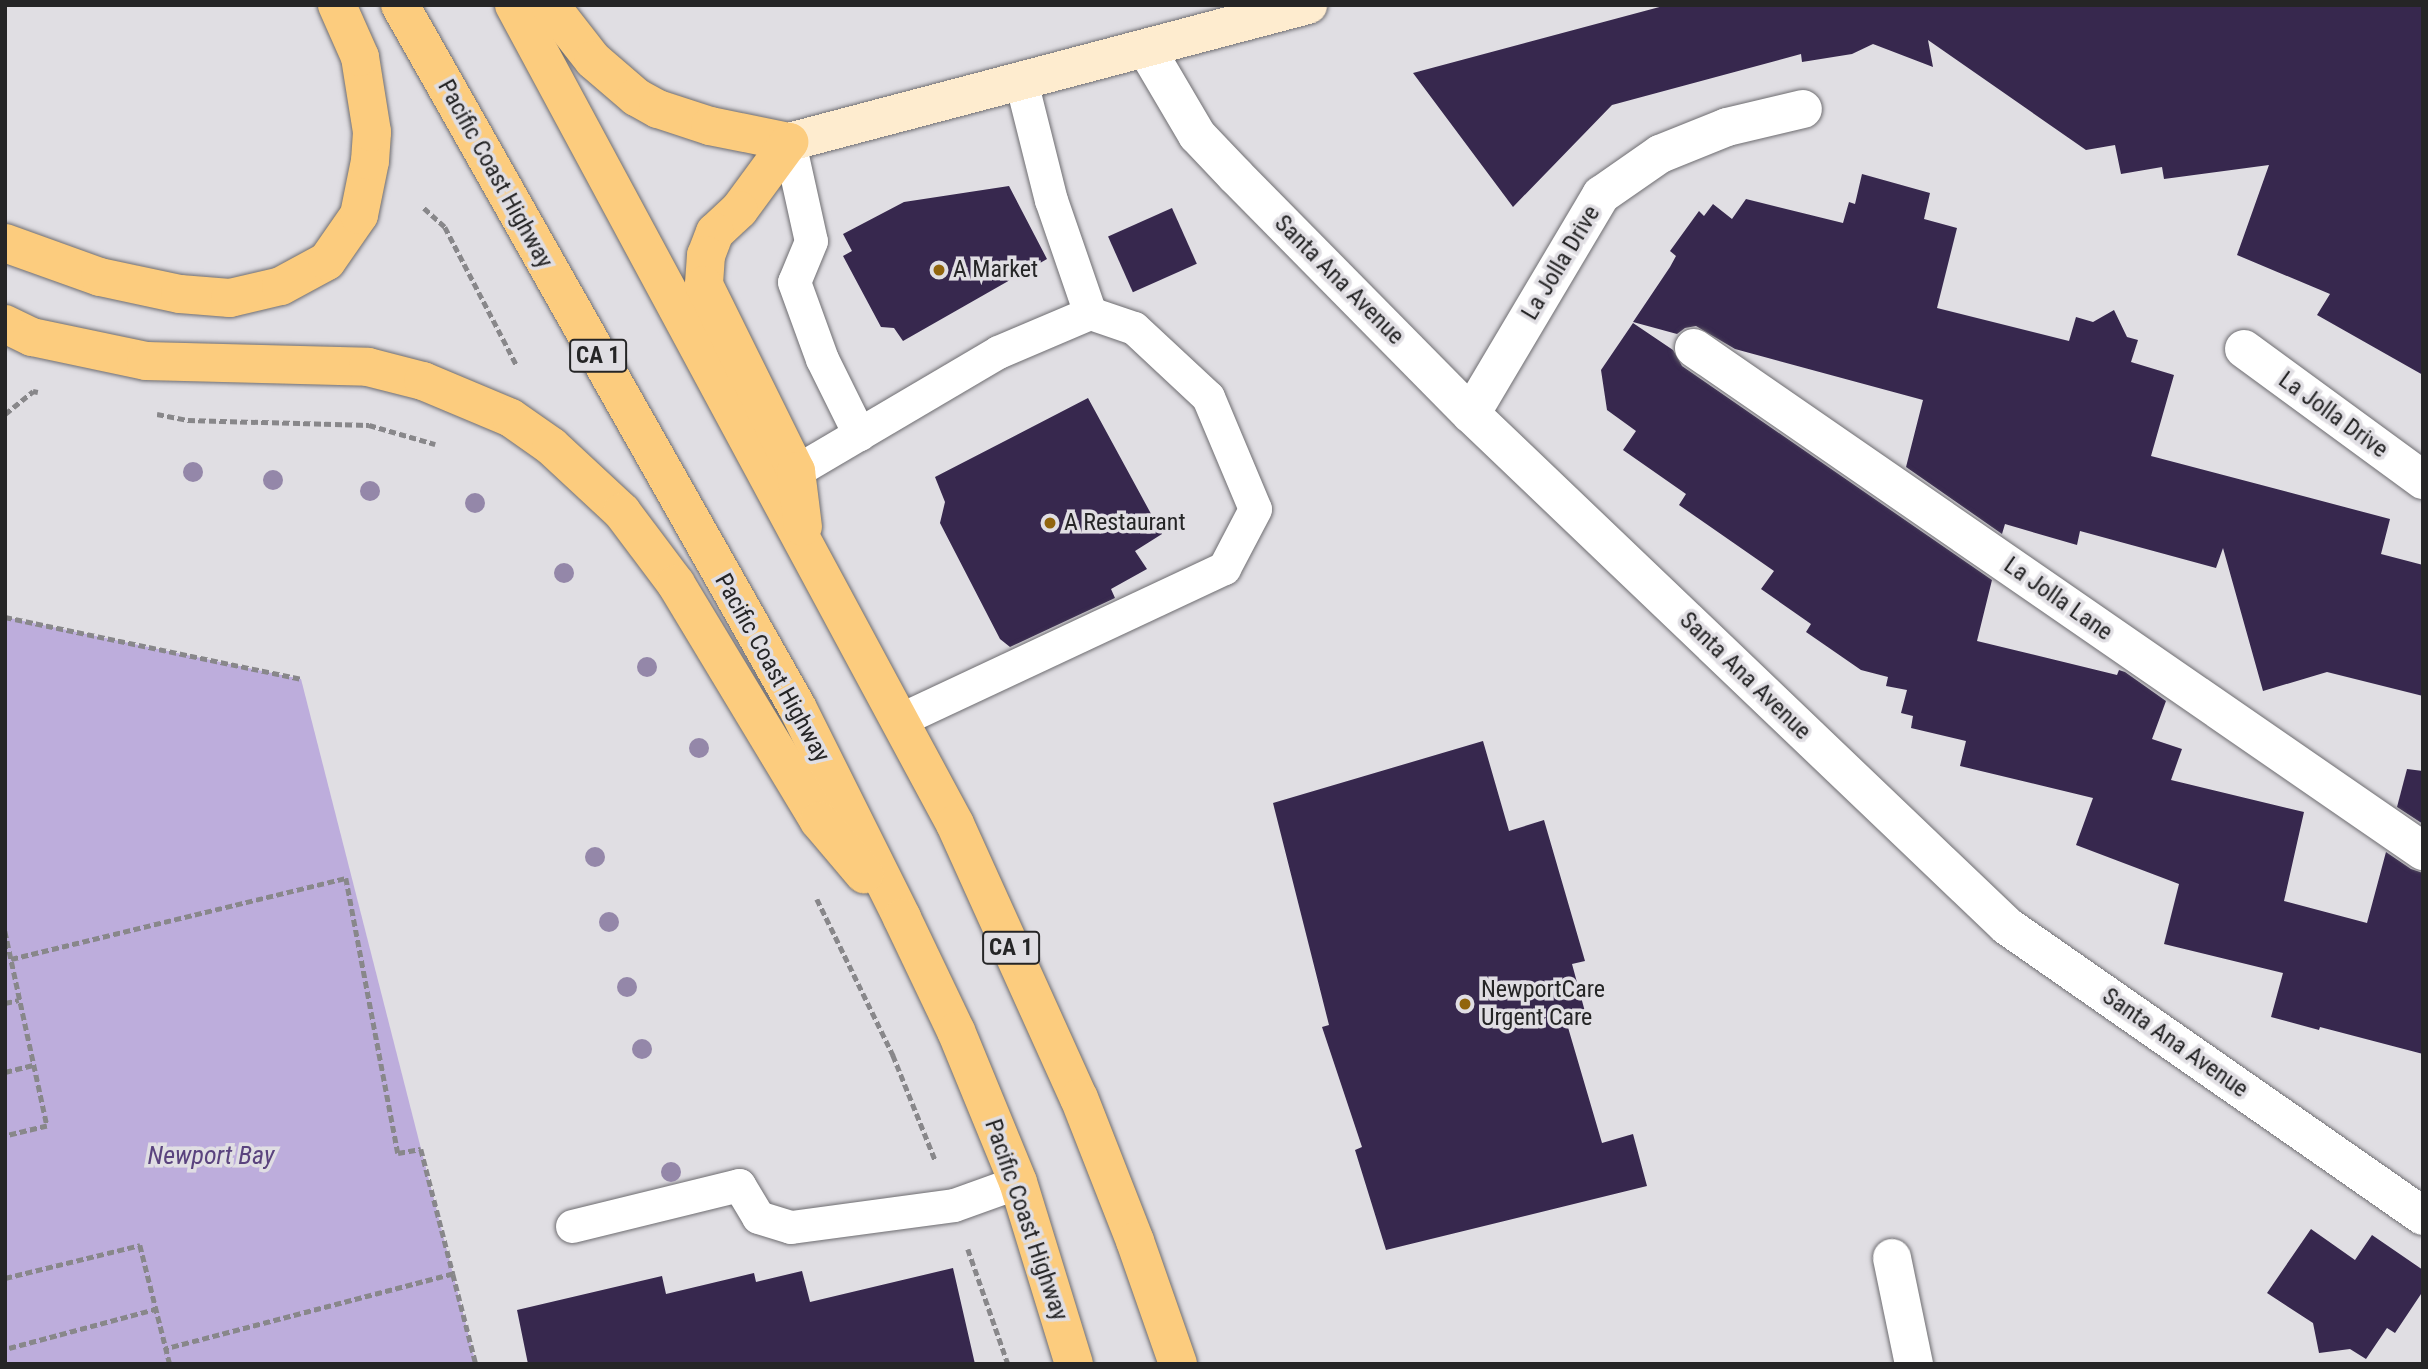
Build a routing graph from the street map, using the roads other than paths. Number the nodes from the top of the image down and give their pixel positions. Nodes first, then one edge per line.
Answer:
1 (337, 5) edge
2 (400, 5) edge
3 (514, 5) edge
4 (550, 5) edge
5 (1308, 5) edge
6 (1147, 50) junction
7 (1021, 81) junction
8 (1803, 109) dead end
9 (789, 142) junction
10 (5, 243) edge
11 (1090, 313) junction
12 (5, 324) edge
13 (1694, 348) dead end
14 (2244, 349) dead end
15 (1471, 414) junction
16 (859, 434) junction
17 (796, 471) junction
18 (2423, 480) edge
19 (806, 551) junction
20 (899, 720) junction
21 (2423, 851) edge
22 (902, 918) junction
23 (1018, 1182) junction
24 (2423, 1216) edge
25 (572, 1226) dead end
26 (1892, 1258) dead end
27 (1074, 1364) edge
28 (1178, 1364) edge
29 (1914, 1364) edge

1 - 10 highway
2 - 22 highway, Pacific Coast Highway / CA 1
3 - 19 highway, CA 1
4 - 9 highway
5 - 6 main road
6 - 7 main road
6 - 15 street, Santa Ana Avenue
7 - 9 main road
7 - 11 lane
8 - 15 street, La Jolla Drive
9 - 16 lane
9 - 17 highway
11 - 16 lane
11 - 20 lane
12 - 22 highway
13 - 21 street, La Jolla Lane
14 - 18 street, La Jolla Drive
15 - 24 street, Santa Ana Avenue
16 - 17 lane
17 - 19 highway
19 - 20 highway, CA 1
20 - 28 highway, CA 1
22 - 23 highway, Pacific Coast Highway / CA 1
23 - 25 lane
23 - 27 highway, Pacific Coast Highway / CA 1
26 - 29 street

